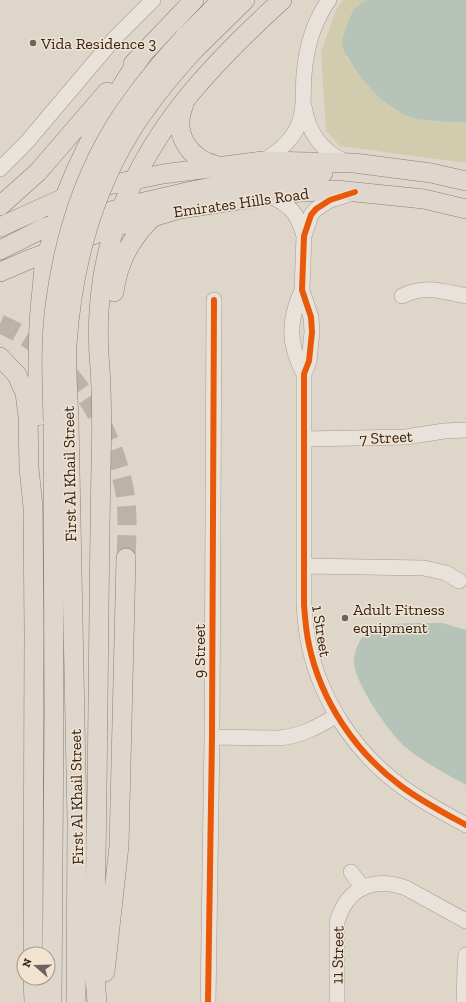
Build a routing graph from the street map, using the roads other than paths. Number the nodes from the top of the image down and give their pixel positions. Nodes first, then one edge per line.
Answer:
1 (153, 0) edge
2 (194, 0) edge
3 (222, 0) edge
4 (245, 0) edge
5 (282, 0) edge
6 (329, 0) edge
7 (190, 43) junction
8 (142, 55) junction
9 (185, 100) junction
10 (303, 101) junction
11 (263, 161) junction
12 (347, 162) junction
13 (368, 165) junction
14 (218, 166) junction
15 (0, 169) edge
16 (135, 179) junction
17 (466, 181) edge
18 (355, 192) junction
19 (64, 194) junction
20 (269, 195) junction
21 (0, 206) edge
22 (466, 209) edge
23 (148, 210) junction
24 (128, 215) junction
25 (99, 223) junction
26 (49, 226) junction
27 (0, 227) edge
28 (304, 236) junction
29 (0, 250) edge
30 (48, 252) junction
31 (0, 272) edge
32 (302, 290) junction
33 (402, 296) dead end
34 (466, 296) edge
35 (214, 300) dead end
36 (0, 357) edge
37 (100, 368) junction
38 (304, 374) junction
39 (61, 420) junction
40 (466, 430) edge
41 (305, 439) junction
42 (33, 507) junction
43 (126, 558) tunnel mouth
44 (304, 566) junction
45 (459, 581) dead end
46 (337, 715) junction
47 (212, 737) junction
48 (466, 825) edge
49 (351, 872) dead end
50 (363, 888) junction
51 (466, 921) edge
52 (33, 946) edge
53 (466, 955) edge
54 (34, 986) edge
55 (34, 1002) edge
56 (52, 1002) edge
57 (76, 1002) edge
58 (97, 1002) edge
59 (208, 1002) edge
60 (337, 1002) edge
61 (464, 1002) edge

1 - 15 street
2 - 8 main road
3 - 7 main road, First Al Khail Street
4 - 7 main road, First Al Khail Street
5 - 9 main road
6 - 10 street
7 - 39 main road, First Al Khail Street, bridge
8 - 19 main road
8 - 21 main road
9 - 14 main road
9 - 16 main road
10 - 11 street
10 - 12 street
11 - 12 main road, Emirates Hills Road
11 - 14 main road, Emirates Hills Road
12 - 13 main road, Emirates Hills Road
13 - 17 main road, Emirates Hills Road
13 - 23 main road
14 - 16 main road, Emirates Hills Road
16 - 19 main road, Emirates Hills Road
16 - 24 main road
16 - 25 main road
18 - 20 main road, Emirates Hills Road
18 - 22 main road, Emirates Hills Road
18 - 28 street
19 - 25 main road
19 - 26 main road
19 - 27 main road, Emirates Hills Road
20 - 23 main road, Emirates Hills Road
20 - 28 street
23 - 24 main road
23 - 37 main road
24 - 25 main road
25 - 26 main road
25 - 30 main road
25 - 37 main road
26 - 29 main road
26 - 30 main road
28 - 32 street
30 - 31 main road
30 - 42 main road
32 - 38 street
32 - 38 street
33 - 34 street
35 - 47 street, 9 Street
36 - 42 main road
37 - 58 main road
38 - 41 street, 1 Street
39 - 56 main road, First Al Khail Street
39 - 57 main road, First Al Khail Street
40 - 41 street, 7 Street
41 - 44 street, 1 Street
42 - 52 main road
43 - 58 main road
44 - 45 street
44 - 46 street, 1 Street
46 - 47 street
46 - 48 street, 1 Street
47 - 59 street, 9 Street
49 - 50 street
50 - 51 street, 11 Street
50 - 60 street, 11 Street
53 - 61 street
54 - 55 main road

